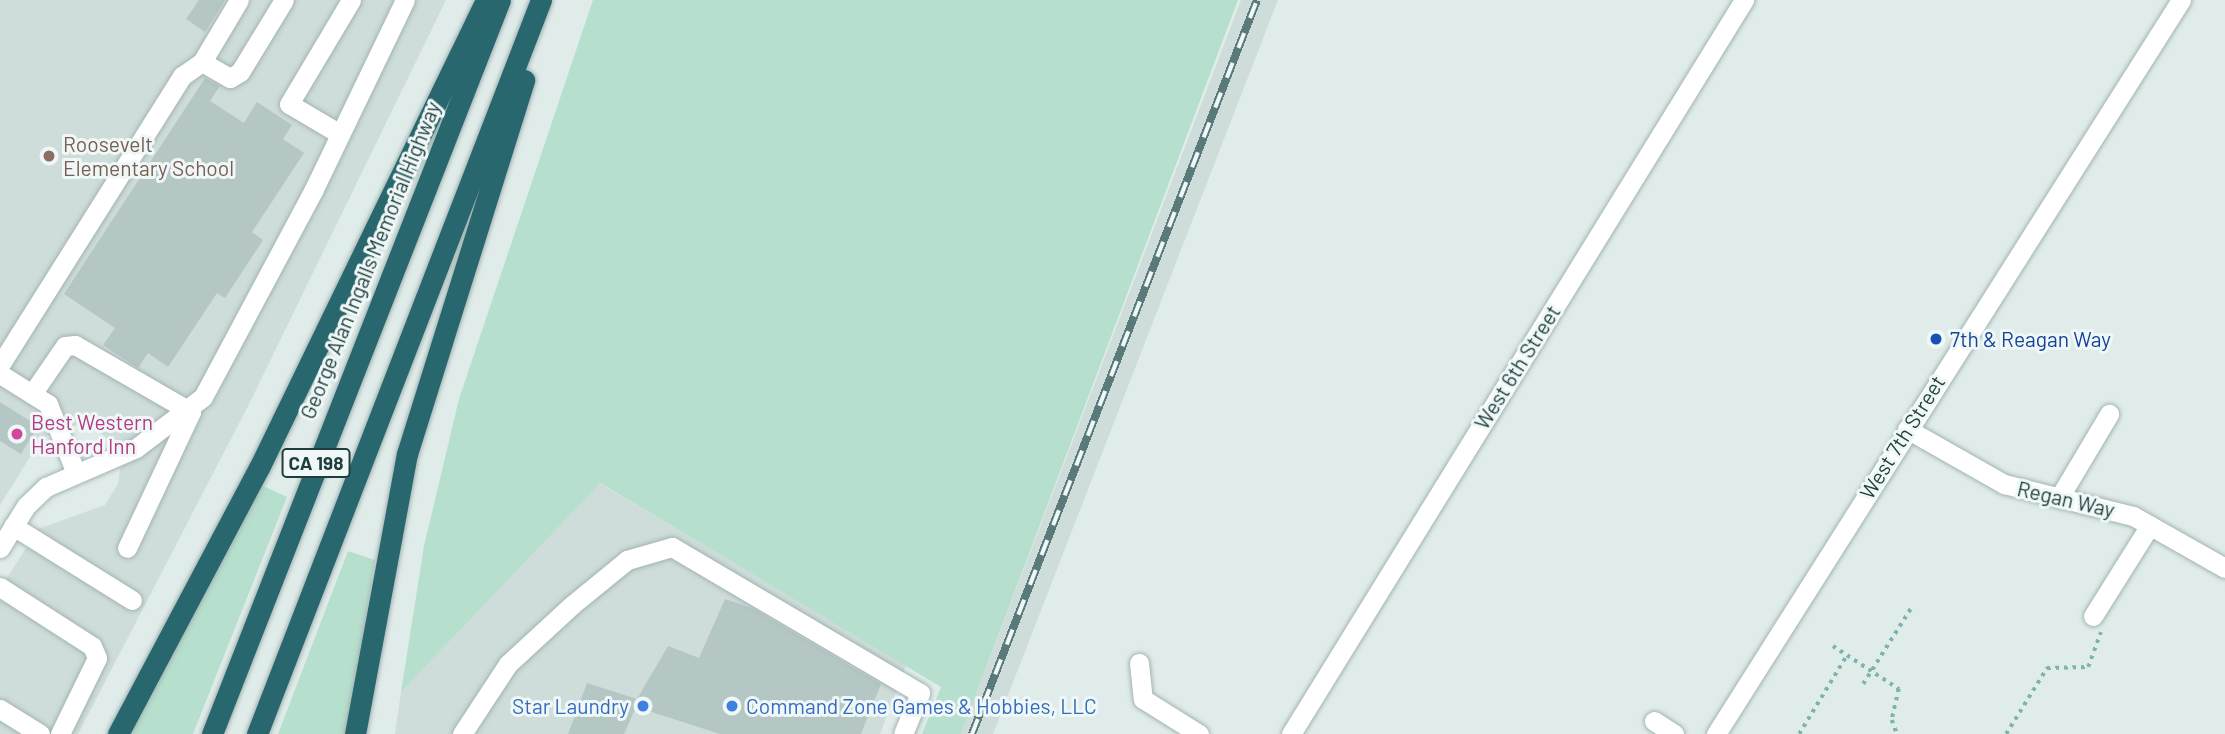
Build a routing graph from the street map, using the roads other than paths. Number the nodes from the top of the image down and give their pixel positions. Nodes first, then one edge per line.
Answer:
1 (239, 0) edge
2 (284, 0) edge
3 (351, 0) edge
4 (405, 0) edge
5 (486, 0) edge
6 (500, 0) edge
7 (541, 0) edge
8 (549, 0) edge
9 (1744, 0) edge
10 (2181, 0) edge
11 (202, 62) junction
12 (340, 134) junction
13 (0, 365) edge
14 (0, 374) edge
15 (32, 394) junction
16 (191, 412) junction
17 (2109, 414) dead end
18 (1907, 429) junction
19 (76, 473) junction
20 (2059, 498) junction
21 (2150, 525) junction
22 (13, 526) junction
23 (0, 548) edge
24 (127, 548) dead end
25 (2225, 568) edge
26 (0, 587) edge
27 (132, 600) dead end
28 (2093, 615) road end
29 (1139, 663) dead end
30 (0, 709) edge
31 (1654, 722) dead end
32 (40, 734) edge
33 (60, 734) edge
34 (118, 734) edge
35 (212, 734) edge
36 (257, 734) edge
37 (355, 734) edge
38 (463, 734) edge
39 (903, 734) edge
40 (1199, 734) edge
41 (1291, 734) edge
42 (1674, 734) edge
43 (1716, 734) edge

1 - 11 street
2 - 11 street
3 - 12 street
4 - 12 street
5 - 34 highway
6 - 35 highway, George Alan Ingalls Memorial Highway / CA 198
7 - 36 highway, CA 198
8 - 37 highway
9 - 41 street, West 6th Street
10 - 18 street, West 7th Street
11 - 13 street
12 - 16 street
14 - 15 street
15 - 16 street
15 - 19 street
16 - 19 street
16 - 24 street
17 - 20 street
18 - 20 street, Regan Way
18 - 43 street, West 7th Street
19 - 22 street
20 - 21 street, Regan Way
21 - 25 street, Regan Way
21 - 28 street
22 - 23 street
22 - 27 street
26 - 33 street
29 - 40 street
30 - 32 street
31 - 42 street
38 - 39 street

